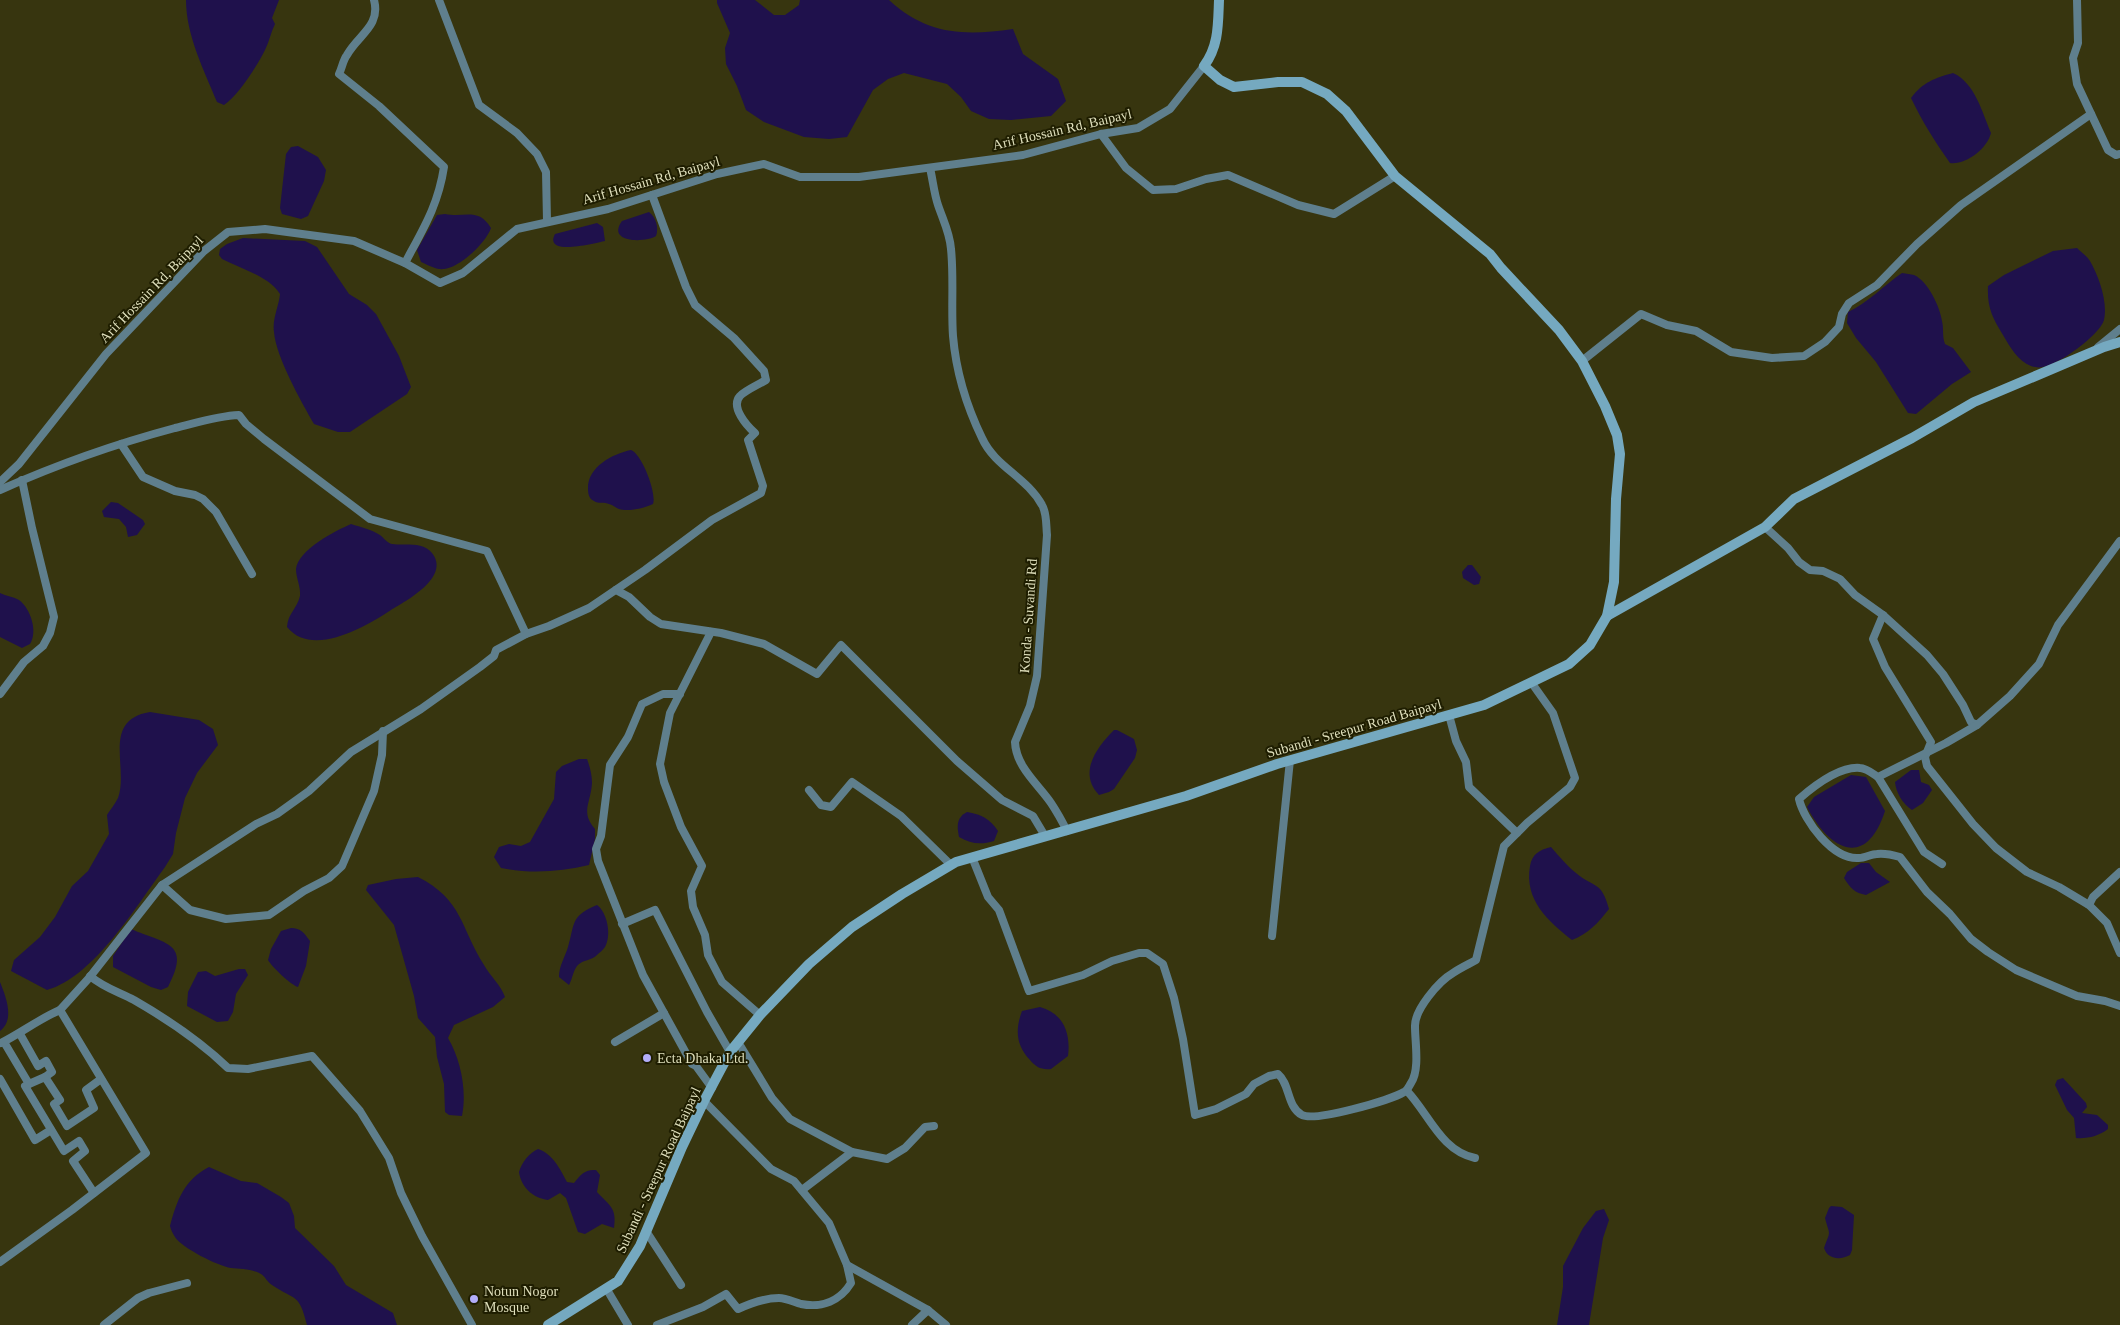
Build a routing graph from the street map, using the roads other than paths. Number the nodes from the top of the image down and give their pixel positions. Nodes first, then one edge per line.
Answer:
1 (374, 0) edge
2 (439, 0) edge
3 (1219, 0) edge
4 (2077, 0) edge
5 (1204, 66) junction
6 (2091, 114) junction
7 (1101, 134) junction
8 (2120, 154) edge
9 (930, 168) junction
10 (1395, 176) junction
11 (652, 195) junction
12 (548, 221) junction
13 (405, 263) junction
14 (2120, 329) edge
15 (2120, 342) edge
16 (2092, 352) junction
17 (1582, 361) junction
18 (121, 444) junction
19 (22, 480) junction
20 (0, 482) edge
21 (0, 490) edge
22 (1766, 527) junction
23 (2120, 541) edge
24 (252, 574) dead end
25 (616, 590) junction
26 (1883, 615) junction
27 (1607, 616) junction
28 (711, 632) junction
29 (526, 634) junction
30 (1531, 682) junction
31 (0, 694) edge
32 (680, 694) junction
33 (1449, 715) junction
34 (1977, 725) junction
35 (384, 731) junction
36 (1928, 751) junction
37 (1290, 760) junction
38 (1878, 776) junction
39 (810, 790) dead end
40 (1067, 830) junction
41 (1517, 832) junction
42 (1045, 836) junction
43 (972, 857) junction
44 (1942, 864) dead end
45 (951, 865) junction
46 (2120, 872) edge
47 (162, 885) junction
48 (2089, 904) junction
49 (622, 924) junction
50 (1272, 936) dead end
51 (2120, 953) edge
52 (90, 976) junction
53 (2120, 1006) edge
54 (60, 1010) junction
55 (664, 1013) junction
56 (760, 1015) junction
57 (20, 1034) junction
58 (2, 1042) edge
59 (614, 1042) dead end
60 (738, 1042) junction
61 (730, 1052) junction
62 (44, 1076) junction
63 (101, 1079) junction
64 (0, 1080) edge
65 (29, 1084) junction
66 (712, 1088) junction
67 (1407, 1091) junction
68 (704, 1101) junction
69 (934, 1126) dead end
70 (51, 1130) junction
71 (852, 1152) junction
72 (1475, 1158) dead end
73 (802, 1190) junction
74 (94, 1193) junction
75 (646, 1231) junction
76 (0, 1262) edge
77 (847, 1265) junction
78 (187, 1283) dead end
79 (681, 1285) dead end
80 (606, 1288) junction
81 (928, 1310) junction
82 (104, 1325) edge
83 (472, 1325) edge
84 (548, 1325) edge
85 (628, 1325) edge
86 (657, 1325) edge
87 (912, 1325) edge
88 (946, 1325) edge

1 - 13 street
2 - 12 street
3 - 5 street, Arif Hossain Rd, Baipayl
4 - 6 street
5 - 7 street, Arif Hossain Rd, Baipayl
5 - 10 street, Subandi - Sreepur Road Baipayl
6 - 8 street
6 - 17 street
7 - 9 street, Arif Hossain Rd, Baipayl
7 - 10 street
9 - 11 street, Arif Hossain Rd, Baipayl
9 - 40 street, Konda - Suvandi Rd
10 - 17 street, Subandi - Sreepur Road Baipayl
11 - 12 street, Arif Hossain Rd, Baipayl
11 - 25 street
12 - 13 street, Arif Hossain Rd, Baipayl
13 - 20 street, Arif Hossain Rd, Baipayl
14 - 16 street
15 - 16 street
16 - 22 street
17 - 27 street, Subandi - Sreepur Road Baipayl
18 - 19 street
18 - 24 street
18 - 29 street
19 - 21 street
19 - 31 street
22 - 26 street
22 - 27 street
23 - 34 street
25 - 28 street
25 - 29 street
26 - 34 street
26 - 36 street
27 - 30 street, Subandi - Sreepur Road Baipayl
28 - 32 street
28 - 42 street
29 - 35 street
30 - 33 street, Subandi - Sreepur Road Baipayl
30 - 41 street
32 - 49 street
32 - 56 street
33 - 37 street, Subandi - Sreepur Road Baipayl
33 - 41 street
34 - 36 street
35 - 47 street
35 - 47 street
36 - 38 street
36 - 48 street
37 - 40 street, Subandi - Sreepur Road Baipayl
37 - 50 street
38 - 44 street
38 - 53 street
39 - 45 street
40 - 42 street, Subandi - Sreepur Road Baipayl
41 - 67 street
42 - 43 street, Subandi - Sreepur Road Baipayl
43 - 45 street, Subandi - Sreepur Road Baipayl
43 - 67 street
45 - 56 street, Subandi - Sreepur Road Baipayl
46 - 48 street
47 - 52 street
48 - 51 street
49 - 55 street
49 - 61 street
52 - 54 street
52 - 83 street
54 - 57 street
54 - 63 street
55 - 59 street
55 - 66 street
56 - 60 street, Subandi - Sreepur Road Baipayl
57 - 58 street
57 - 62 street
58 - 65 street
60 - 61 street, Subandi - Sreepur Road Baipayl
60 - 71 street
61 - 66 street, Subandi - Sreepur Road Baipayl
62 - 63 street
62 - 65 street
63 - 74 street
64 - 70 street
65 - 70 street
66 - 68 street, Subandi - Sreepur Road Baipayl
67 - 72 street
68 - 73 street
68 - 75 street, Subandi - Sreepur Road Baipayl
69 - 71 street
70 - 74 street
71 - 73 street
73 - 77 street
74 - 76 street
75 - 79 street
75 - 80 street, Subandi - Sreepur Road Baipayl
77 - 81 street
77 - 86 street
78 - 82 street
80 - 84 street, Subandi - Sreepur Road Baipayl
80 - 85 street
81 - 87 street
81 - 88 street

